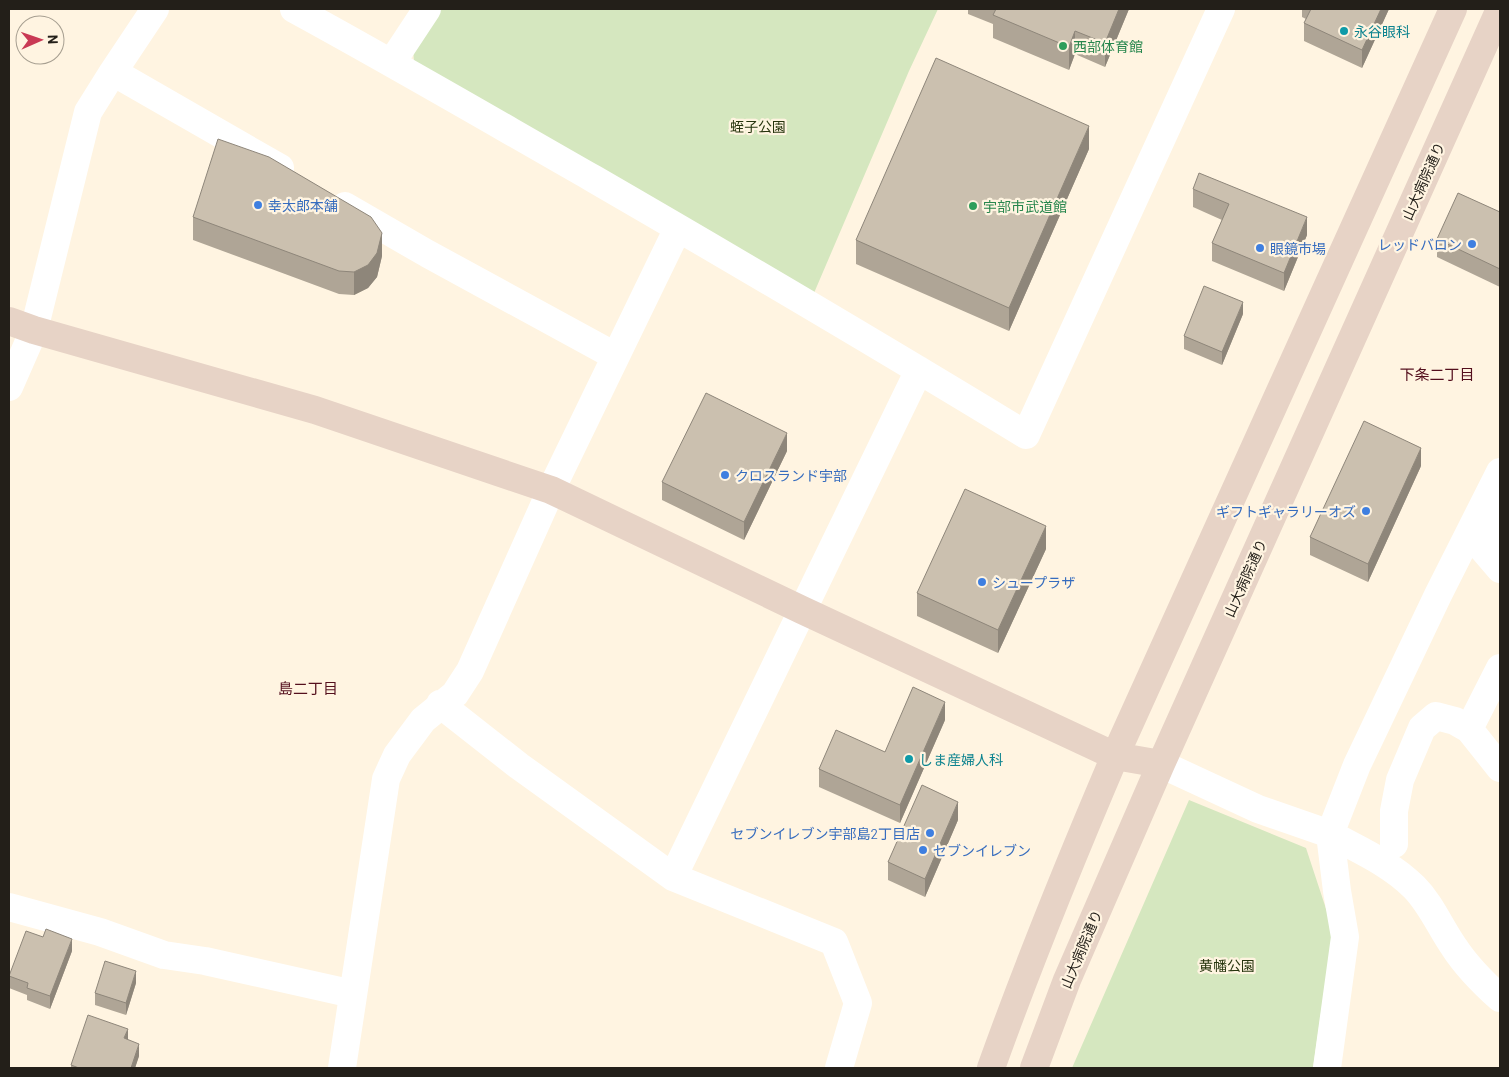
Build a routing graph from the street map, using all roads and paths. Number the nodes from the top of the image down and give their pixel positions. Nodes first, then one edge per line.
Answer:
1 (155, 9) edge
2 (294, 9) edge
3 (427, 9) edge
4 (1221, 9) edge
5 (1453, 9) edge
6 (1500, 9) edge
7 (392, 62) junction
8 (113, 72) junction
9 (300, 180) edge
10 (326, 195) edge
11 (678, 228) junction
12 (9, 321) edge
13 (34, 330) junction
14 (615, 356) junction
15 (919, 370) junction
16 (9, 387) edge
17 (1500, 472) edge
18 (551, 490) junction
19 (1500, 513) edge
20 (1500, 569) edge
21 (802, 610) junction
22 (1500, 668) edge
23 (440, 704) junction
24 (1469, 729) junction
25 (1115, 756) junction
26 (1161, 764) junction
27 (1500, 768) edge
28 (1330, 834) junction
29 (1394, 844) dead end
30 (673, 877) junction
31 (9, 907) edge
32 (354, 994) junction
33 (1500, 998) edge
34 (342, 1068) edge
35 (839, 1068) edge
36 (991, 1068) edge
37 (1034, 1068) edge
38 (1327, 1068) edge

1 - 8 street
2 - 7 street
3 - 7 street
4 - 15 street
5 - 25 street
6 - 26 street, 山大病院通り
7 - 11 street
8 - 9 street
8 - 13 street
10 - 14 street
11 - 14 street
11 - 15 street
12 - 13 street
13 - 16 street
13 - 18 street
14 - 18 street
15 - 21 street
17 - 28 street
18 - 21 street
18 - 23 street
19 - 20 street
21 - 25 street
21 - 30 street
22 - 24 street
23 - 30 street
23 - 32 street
24 - 27 street
24 - 29 street
25 - 26 street
25 - 36 street
26 - 28 street
26 - 37 street, 山大病院通り
28 - 33 street
28 - 38 street
30 - 35 street
31 - 32 street
32 - 34 street

